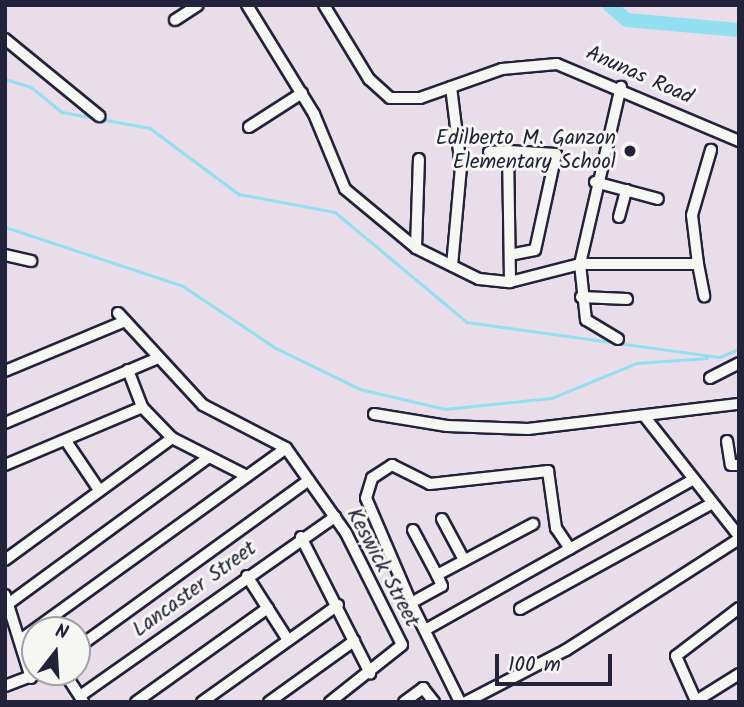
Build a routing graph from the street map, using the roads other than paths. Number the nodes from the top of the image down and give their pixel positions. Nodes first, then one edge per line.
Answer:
1 (198, 5) edge
2 (247, 5) edge
3 (324, 5) edge
4 (175, 20) dead end
5 (5, 38) edge
6 (451, 87) junction
7 (621, 87) junction
8 (302, 93) junction
9 (99, 116) dead end
10 (249, 127) dead end
11 (739, 141) edge
12 (508, 150) junction
13 (711, 150) dead end
14 (489, 152) dead end
15 (419, 159) dead end
16 (595, 182) junction
17 (626, 190) junction
18 (658, 199) dead end
19 (619, 217) dead end
20 (416, 248) junction
21 (5, 255) edge
22 (510, 255) junction
23 (31, 261) dead end
24 (580, 264) junction
25 (698, 264) junction
26 (452, 266) junction
27 (510, 282) junction
28 (704, 296) dead end
29 (581, 298) junction
30 (627, 299) dead end
31 (618, 339) dead end
32 (158, 358) junction
33 (739, 363) edge
34 (128, 370) junction
35 (5, 371) edge
36 (710, 378) dead end
37 (739, 404) edge
38 (142, 407) junction
39 (374, 414) dead end
40 (645, 417) junction
41 (5, 423) edge
42 (172, 438) junction
43 (66, 440) junction
44 (727, 441) dead end
45 (286, 447) junction
46 (209, 457) junction
47 (5, 465) edge
48 (739, 465) edge
49 (247, 476) junction
50 (309, 480) junction
51 (691, 481) junction
52 (99, 490) junction
53 (709, 505) junction
54 (335, 517) junction
55 (442, 519) dead end
56 (533, 524) dead end
57 (413, 530) dead end
58 (301, 537) junction
59 (739, 537) edge
60 (570, 549) junction
61 (5, 560) edge
62 (464, 560) junction
63 (437, 575) junction
64 (247, 576) junction
65 (7, 599) edge
66 (411, 603) junction
67 (338, 605) junction
68 (268, 608) junction
69 (739, 608) edge
70 (520, 609) dead end
71 (425, 630) junction
72 (91, 638) edge
73 (20, 640) joint
74 (288, 640) junction
75 (354, 641) junction
76 (370, 673) junction
77 (739, 674) edge
78 (82, 699) edge
79 (695, 701) edge
80 (136, 702) edge
81 (202, 702) edge
82 (269, 702) edge
83 (330, 702) edge
84 (404, 702) edge
85 (434, 702) edge
86 (463, 702) edge

1 - 4 street
2 - 8 street
3 - 6 street, Anunas Road
5 - 9 street
6 - 7 street, Anunas Road
6 - 26 street
7 - 11 street, Anunas Road
7 - 16 street
8 - 10 street
8 - 20 street
12 - 14 street
12 - 22 street
12 - 22 street
13 - 25 street
15 - 20 street
16 - 17 street
16 - 24 street
17 - 18 street
17 - 19 street
20 - 26 street
21 - 23 street
22 - 27 street
24 - 25 street
24 - 27 street
24 - 29 street
25 - 28 street
26 - 27 street
29 - 30 street
29 - 31 street
32 - 34 street
32 - 35 street, Keswick Street
32 - 45 street, Keswick Street
33 - 36 street
34 - 38 street
34 - 41 street
37 - 40 street
38 - 42 street
38 - 43 street
39 - 40 street
40 - 51 street
42 - 46 street
42 - 52 street
43 - 47 street
43 - 52 street
44 - 48 street
45 - 49 street
45 - 50 street, Keswick Street
46 - 49 street
46 - 65 street
49 - 73 street
50 - 54 street, Keswick Street
50 - 72 street
51 - 53 street
51 - 60 street
52 - 61 street
53 - 59 street
53 - 70 street
54 - 58 street, Lancaster Street
54 - 76 street, Keswick Street
55 - 62 street
56 - 62 street
57 - 63 street
58 - 64 street, Lancaster Street
58 - 67 street
59 - 86 street
60 - 66 street
60 - 71 street
62 - 63 street
63 - 66 street
64 - 68 street
64 - 78 street, Lancaster Street
65 - 73 street
66 - 71 street
67 - 74 street
67 - 75 street
68 - 74 street
68 - 80 street
69 - 79 street
71 - 86 street
74 - 81 street
75 - 76 street
75 - 82 street
76 - 83 street
77 - 79 street
84 - 85 street

